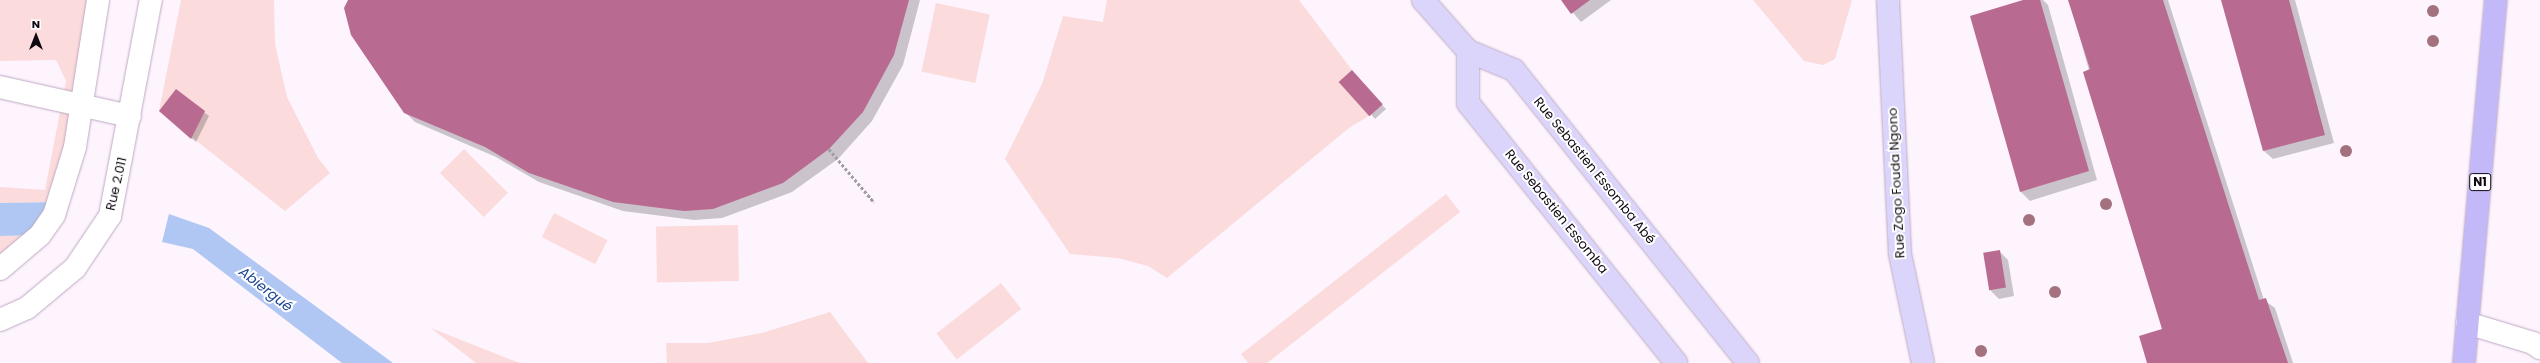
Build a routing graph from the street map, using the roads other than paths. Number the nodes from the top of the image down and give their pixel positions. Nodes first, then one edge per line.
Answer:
1 (98, 0) edge
2 (151, 0) edge
3 (1423, 0) edge
4 (1888, 0) edge
5 (2496, 0) edge
6 (1468, 51) junction
7 (0, 87) edge
8 (81, 103) junction
9 (130, 116) junction
10 (0, 269) edge
11 (0, 320) edge
12 (2467, 323) junction
13 (2540, 348) edge
14 (1676, 363) edge
15 (1748, 363) edge
16 (1923, 363) edge
17 (2464, 363) edge

1 - 8 street
2 - 9 street, Rue 2.011
3 - 6 main road, Rue Sebastien Essomba Abé
4 - 16 main road, Rue Zogo Fouda Ngono
5 - 12 highway, N1
6 - 14 main road, Rue Sebastien Essomba
6 - 15 main road, Rue Sebastien Essomba Abé
7 - 8 street
8 - 9 street
8 - 10 street
9 - 11 street, Rue 2.011
12 - 13 street
12 - 17 highway, N1

